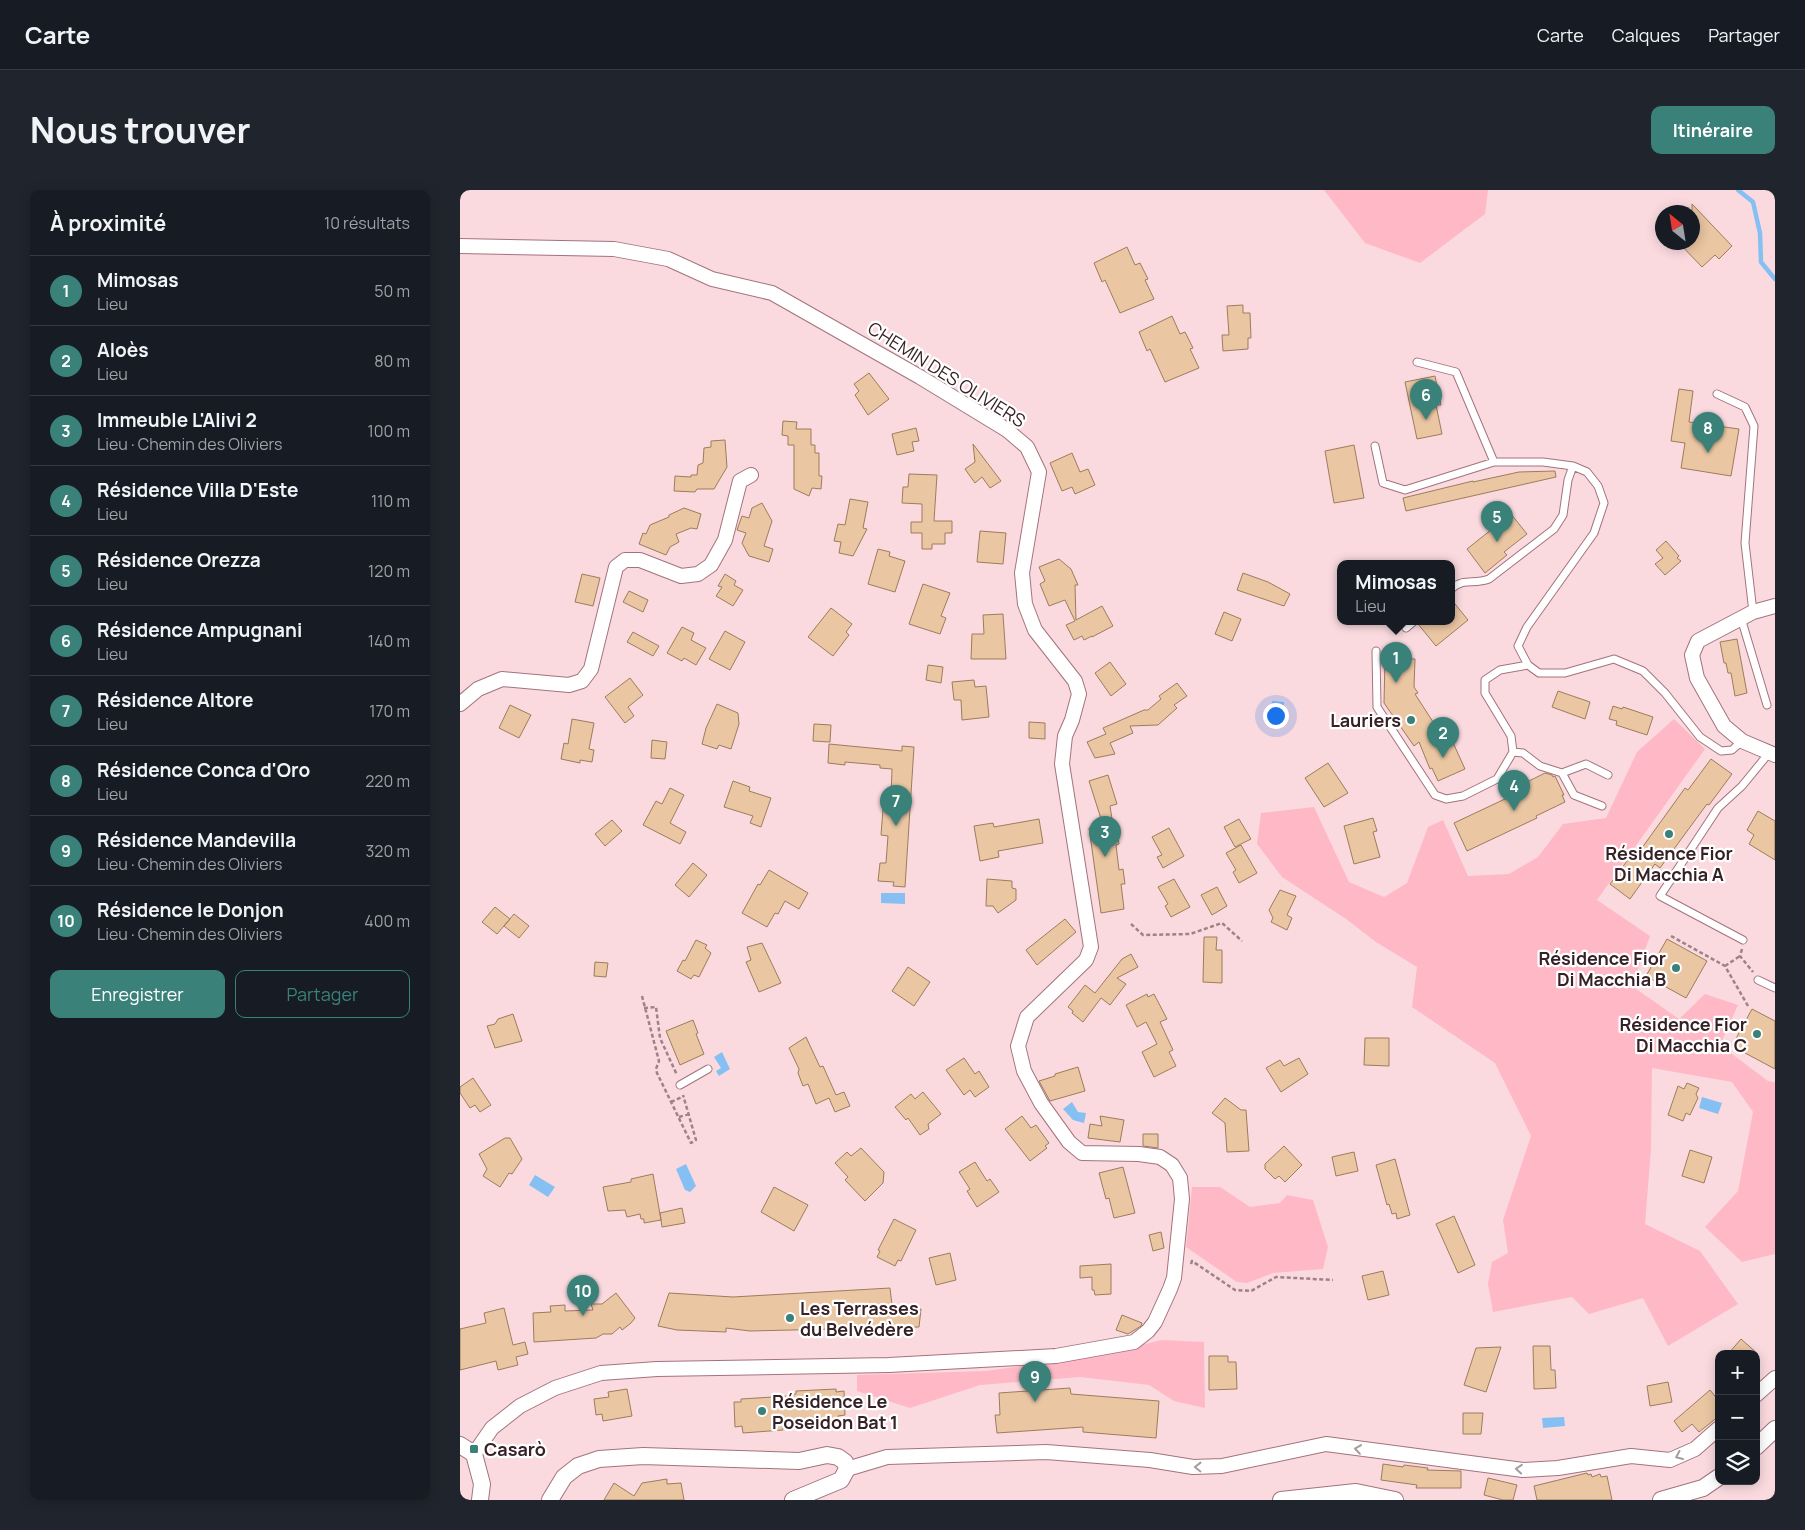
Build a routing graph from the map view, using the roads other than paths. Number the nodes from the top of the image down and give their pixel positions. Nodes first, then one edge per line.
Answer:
1 (460, 246) edge
2 (1417, 362) dead end
3 (1717, 394) dead end
4 (1375, 446) dead end
5 (1494, 462) junction
6 (1573, 466) junction
7 (751, 475) dead end
8 (1455, 586) edge
9 (1775, 606) edge
10 (1747, 615) junction
11 (1410, 625) edge
12 (1406, 628) dead end
13 (1376, 651) dead end
14 (1528, 665) junction
15 (460, 704) edge
16 (1767, 706) dead end
17 (1742, 741) junction
18 (1513, 752) junction
19 (1772, 754) edge
20 (1562, 773) junction
21 (1608, 775) dead end
22 (1602, 806) dead end
23 (1744, 940) road end
24 (1758, 980) road end
25 (1775, 988) edge
26 (708, 1069) dead end
27 (680, 1086) road end
28 (1775, 1378) edge
29 (1760, 1391) edge
30 (1775, 1429) edge
31 (1715, 1432) edge
32 (1760, 1443) edge
33 (460, 1445) edge
34 (474, 1454) junction
35 (847, 1470) junction
36 (1715, 1480) edge
37 (480, 1500) edge
38 (550, 1500) edge
39 (793, 1500) edge
40 (1281, 1500) edge
41 (1395, 1500) edge
42 (1661, 1500) edge

1 - 34 street, CHEMIN DES OLIVIERS
2 - 5 lane
3 - 10 lane
4 - 5 lane
5 - 6 lane
6 - 8 lane
6 - 14 lane
7 - 15 street
9 - 10 street
10 - 16 lane
10 - 17 street
11 - 12 lane
13 - 18 lane
14 - 17 lane
14 - 18 lane
17 - 19 street
18 - 20 lane
19 - 23 lane
20 - 21 lane
20 - 22 lane
24 - 25 lane
26 - 27 lane
28 - 29 street
30 - 32 street
31 -> 35 street
33 - 34 street
34 - 37 street
35 - 38 street
35 - 39 street
36 - 42 street
40 - 41 street

